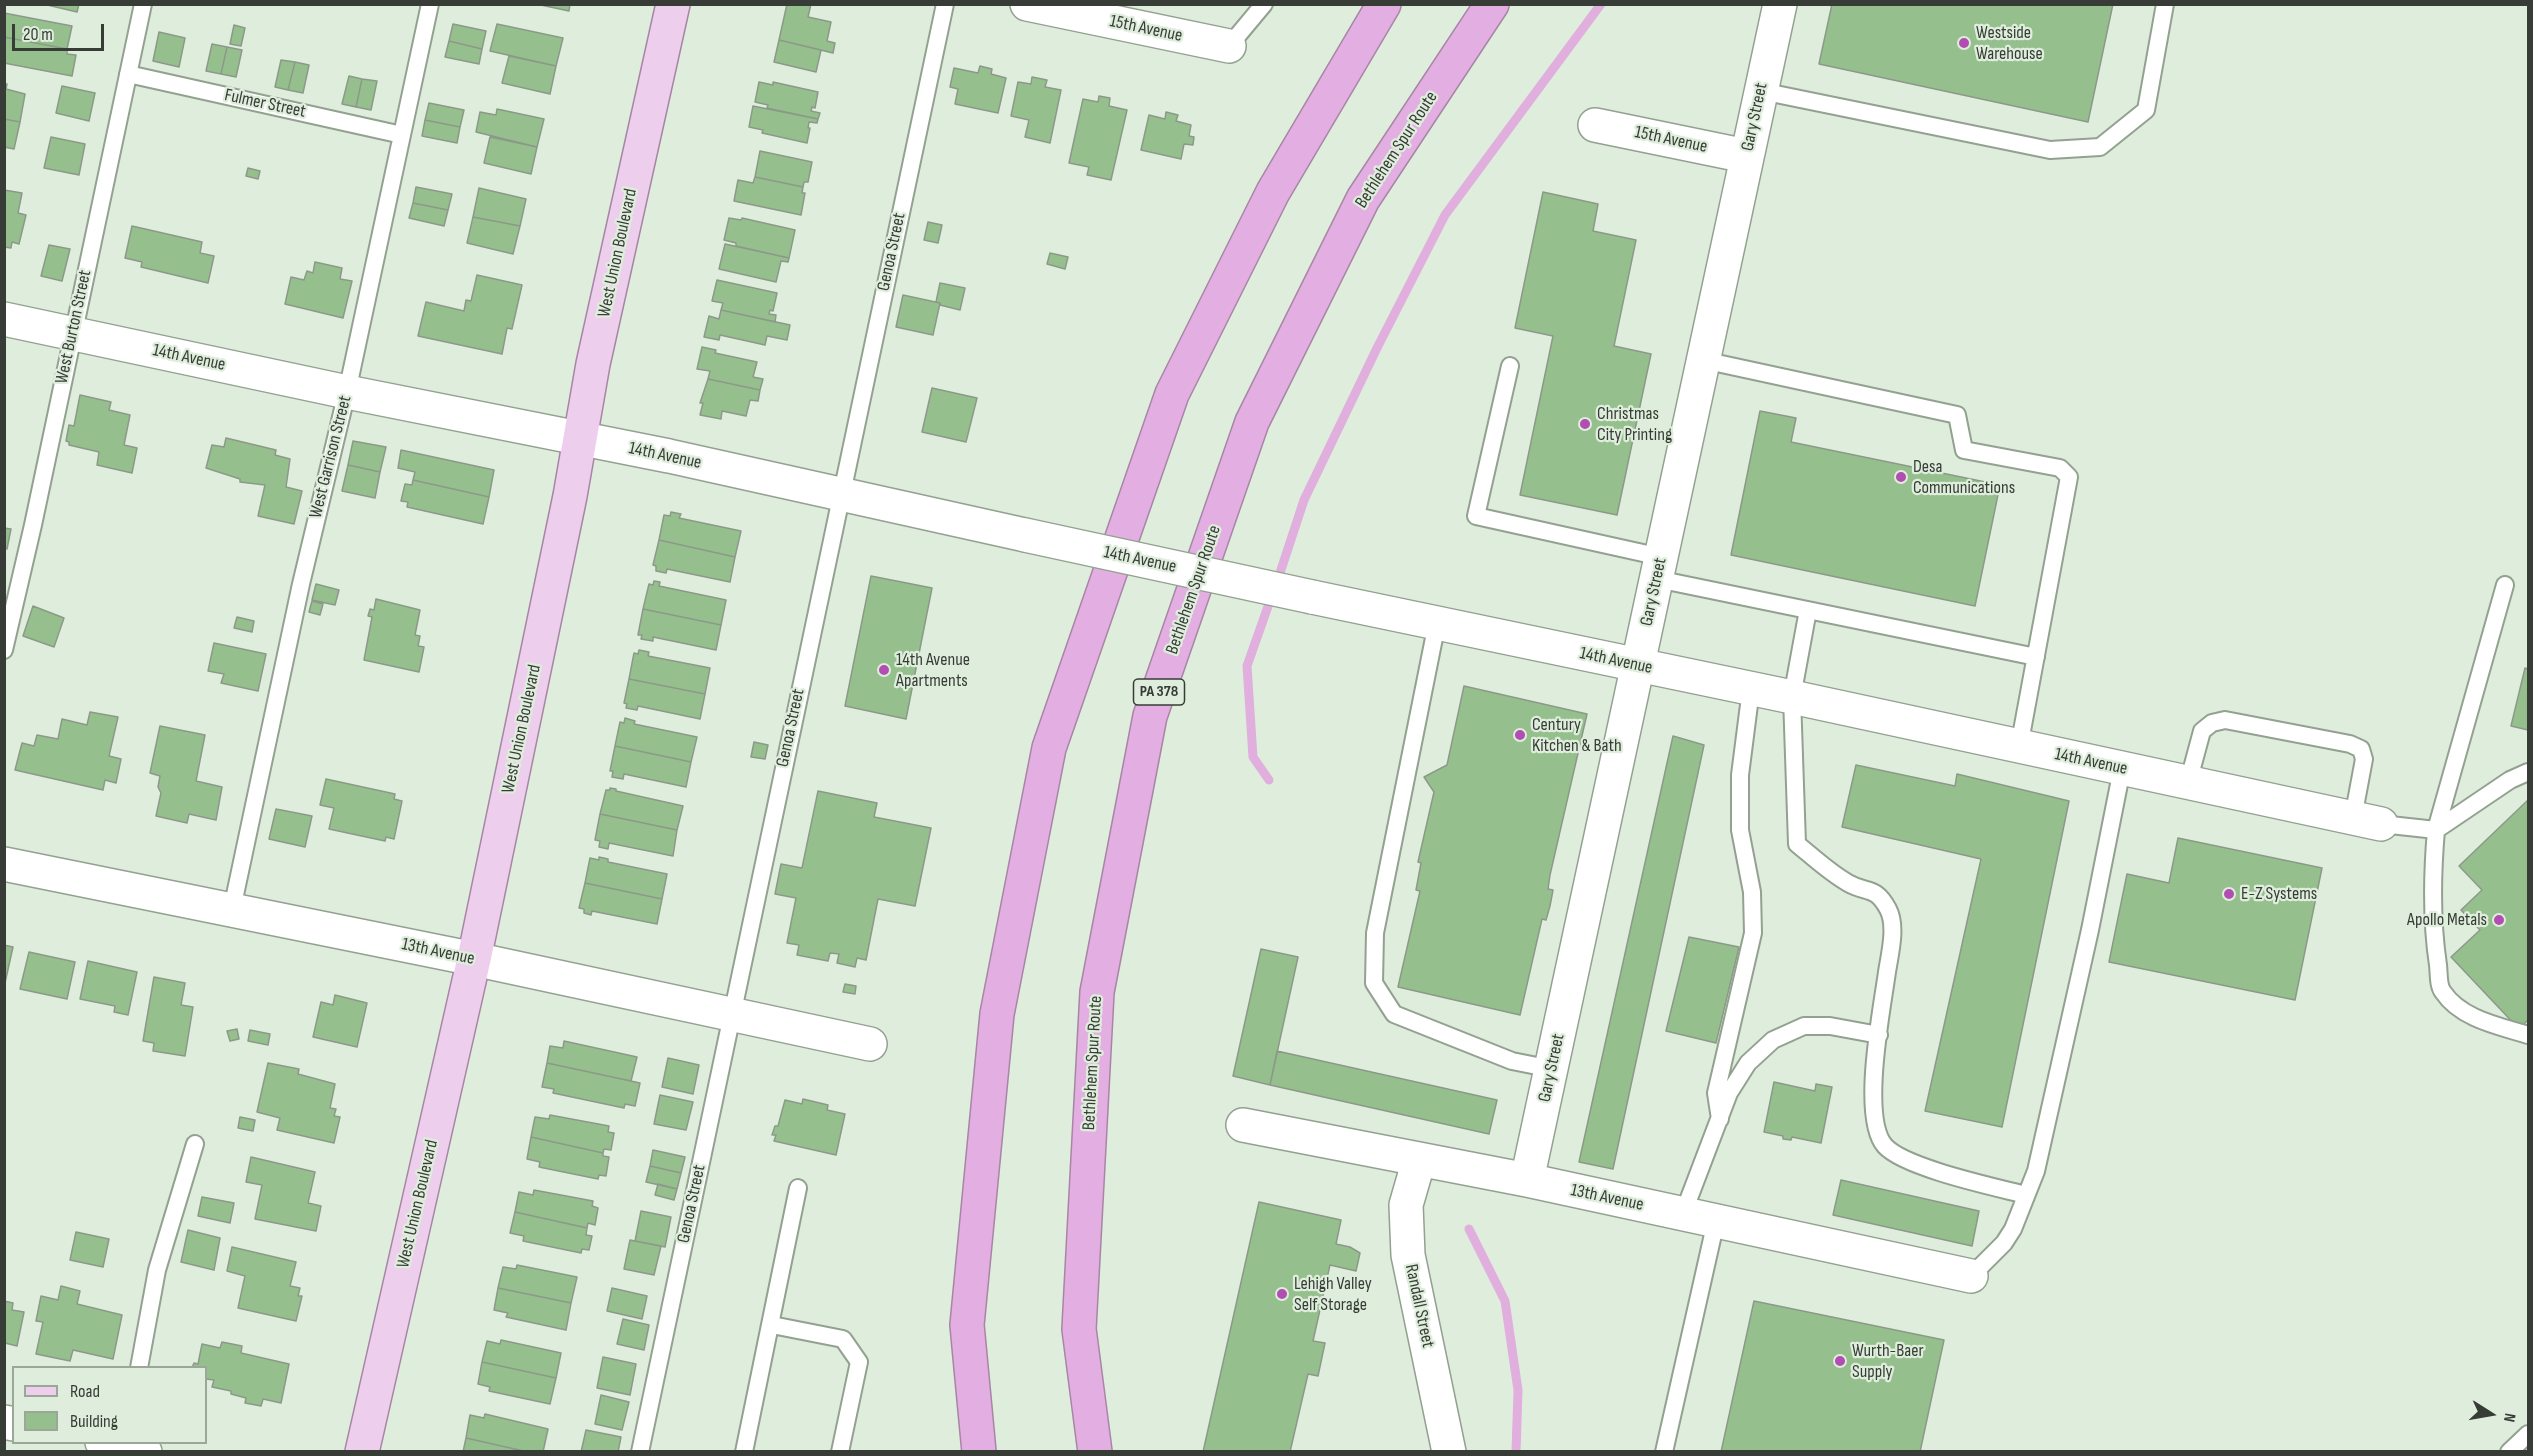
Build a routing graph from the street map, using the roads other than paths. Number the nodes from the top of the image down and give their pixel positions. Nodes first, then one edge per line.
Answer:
1 (143, 4) edge
2 (430, 4) edge
3 (673, 4) edge
4 (945, 4) edge
5 (1027, 4) edge
6 (1264, 4) edge
7 (1384, 4) edge
8 (1492, 4) edge
9 (1780, 4) edge
10 (2165, 4) edge
11 (1229, 46) joint
12 (128, 74) junction
13 (1761, 91) junction
14 (1595, 125) dead end
15 (402, 135) junction
16 (1746, 156) junction
17 (4, 319) edge
18 (73, 334) junction
19 (1703, 360) junction
20 (1510, 366) dead end
21 (347, 392) junction
22 (581, 438) junction
23 (840, 495) junction
24 (1659, 568) junction
25 (2505, 585) dead end
26 (1808, 610) junction
27 (1437, 623) junction
28 (4, 650) edge
29 (2036, 657) junction
30 (1638, 666) junction
31 (1751, 689) junction
32 (1792, 697) junction
33 (2019, 747) junction
34 (2122, 769) junction
35 (2529, 772) edge
36 (2188, 783) junction
37 (2367, 821) junction
38 (2436, 831) junction
39 (4, 864) edge
40 (232, 909) junction
41 (474, 959) junction
42 (732, 1015) junction
43 (1879, 1035) junction
44 (2529, 1035) edge
45 (870, 1044) dead end
46 (1552, 1070) junction
47 (1720, 1119) junction
48 (1243, 1125) dead end
49 (195, 1144) dead end
50 (1419, 1160) junction
51 (1527, 1180) junction
52 (798, 1188) dead end
53 (2026, 1196) junction
54 (1683, 1214) junction
55 (1716, 1221) junction
56 (1971, 1276) joint
57 (771, 1325) junction
58 (139, 1366) edge
59 (2529, 1434) edge
60 (362, 1452) edge
61 (640, 1452) edge
62 (744, 1452) edge
63 (840, 1452) edge
64 (979, 1452) edge
65 (1095, 1452) edge
66 (1449, 1452) edge
67 (1664, 1452) edge
68 (2510, 1452) edge

1 - 12 lane, West Burton Street
2 - 15 lane, West Garrison Street
3 - 22 main road, West Union Boulevard
4 - 23 lane, Genoa Street
5 - 11 street, 15th Avenue
6 - 11 lane
7 - 64 highway
8 - 65 highway, Bethlehem Spur Route / PA 378
9 - 13 street, Gary Street
10 - 13 lane
12 - 15 lane, Fulmer Street
12 - 18 lane, West Burton Street
13 - 16 street, Gary Street
14 - 16 street, 15th Avenue
15 - 21 lane, West Garrison Street
16 - 19 street, Gary Street
17 - 18 street, 14th Avenue
18 - 21 street, 14th Avenue
18 - 28 lane, West Burton Street
19 - 24 street, Gary Street
19 - 29 lane
20 - 24 lane
21 - 22 street, 14th Avenue
21 - 40 lane, West Garrison Street
22 - 23 street, 14th Avenue
22 - 41 main road, West Union Boulevard
23 - 27 street, 14th Avenue, bridge
23 - 42 lane, Genoa Street
24 - 26 lane
24 - 30 street, Gary Street
25 - 38 lane
26 - 29 lane
26 - 32 lane
27 - 30 street, 14th Avenue
27 - 46 lane
29 - 33 lane
30 - 31 street, 14th Avenue
30 - 46 street, Gary Street
31 - 32 street, 14th Avenue
31 - 47 lane
32 - 33 street, 14th Avenue
32 - 43 lane
33 - 34 street, 14th Avenue
34 - 36 street, 14th Avenue
34 - 53 lane
35 - 38 lane
36 - 37 street, 14th Avenue
36 - 37 lane
37 - 38 lane
38 - 44 lane
39 - 40 street, 13th Avenue
40 - 41 street, 13th Avenue
41 - 42 street, 13th Avenue
41 - 60 main road, West Union Boulevard
42 - 45 street, 13th Avenue
42 - 61 lane, Genoa Street
43 - 47 lane
43 - 53 lane
46 - 51 street, Gary Street
47 - 54 lane
48 - 50 street, 13th Avenue
49 - 58 lane
50 - 51 street, 13th Avenue
50 - 66 street, Randall Street
51 - 54 street, 13th Avenue
52 - 57 lane
53 - 56 lane
54 - 55 street, 13th Avenue
55 - 56 street, 13th Avenue
55 - 67 lane
57 - 62 lane
57 - 63 lane
59 - 68 lane

